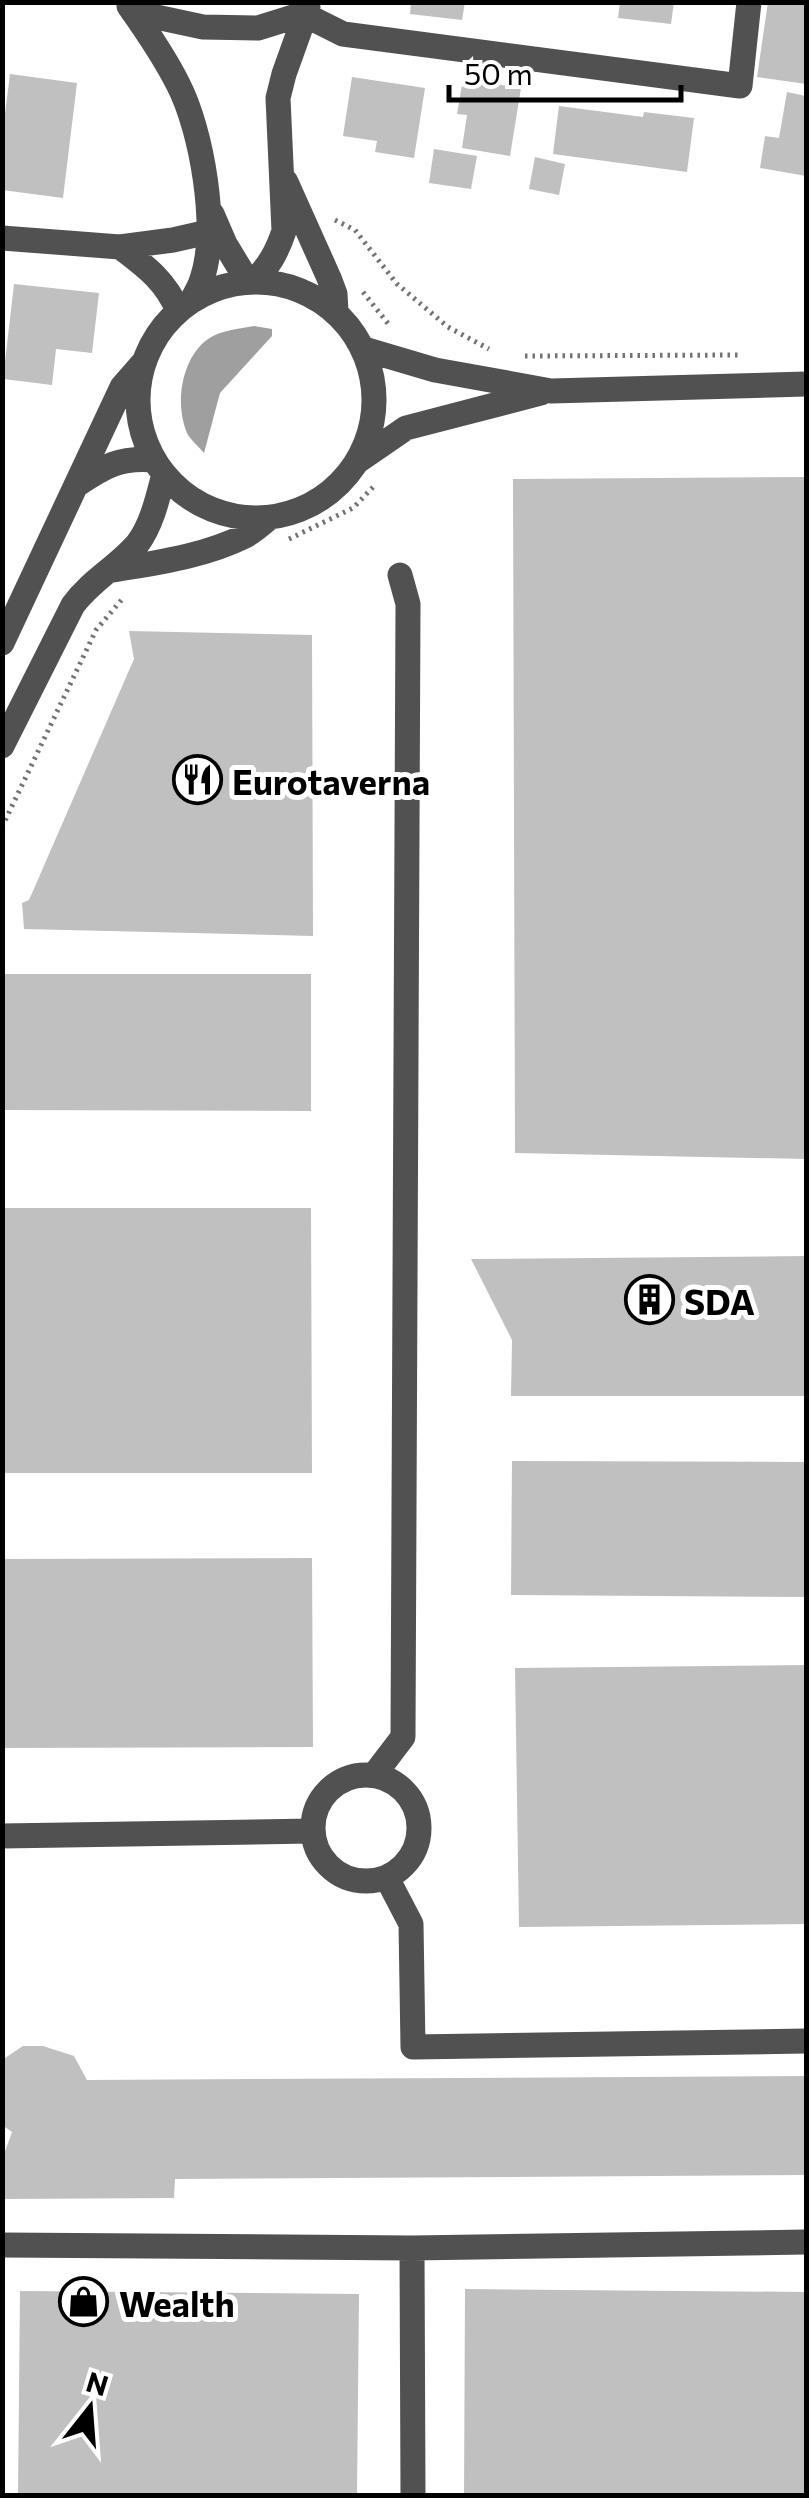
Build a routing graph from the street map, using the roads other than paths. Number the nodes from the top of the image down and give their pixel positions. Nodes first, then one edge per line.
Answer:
1 (749, 2) edge
2 (129, 7) edge
3 (307, 8) edge
4 (279, 168) junction
5 (207, 205) junction
6 (208, 232) junction
7 (2, 238) edge
8 (120, 247) junction
9 (251, 281) junction
10 (185, 305) junction
11 (336, 312) junction
12 (364, 348) junction
13 (144, 363) junction
14 (806, 384) edge
15 (551, 391) junction
16 (358, 461) junction
17 (159, 467) junction
18 (78, 484) junction
19 (270, 518) junction
20 (108, 570) junction
21 (400, 575) dead end
22 (13, 597) edge
23 (2, 643) edge
24 (2, 746) edge
25 (374, 1775) junction
26 (312, 1830) junction
27 (2, 1836) edge
28 (387, 1878) junction
29 (806, 2041) edge
30 (806, 2242) edge
31 (2, 2244) edge
32 (412, 2248) junction
33 (413, 2496) edge

1 - 3 street
2 - 3 street
2 - 5 street
3 - 4 street
4 - 9 street
4 - 11 street
5 - 6 street
5 - 9 street
6 - 8 street
6 - 10 street
7 - 8 street
8 - 10 street
9 - 10 street
9 - 11 street
10 - 13 street
11 - 12 street
12 - 15 street
12 - 16 street
13 - 17 street
13 - 18 street
14 - 15 street
15 - 16 street
16 - 19 street
17 - 18 street
17 - 19 street
17 - 20 street
18 - 22 street
19 - 20 street
20 - 24 street
21 - 25 street
22 - 23 street
25 - 26 street
25 - 28 street
26 - 27 street
26 - 28 street
28 - 29 street
30 - 32 street
31 - 32 street
32 - 33 street

